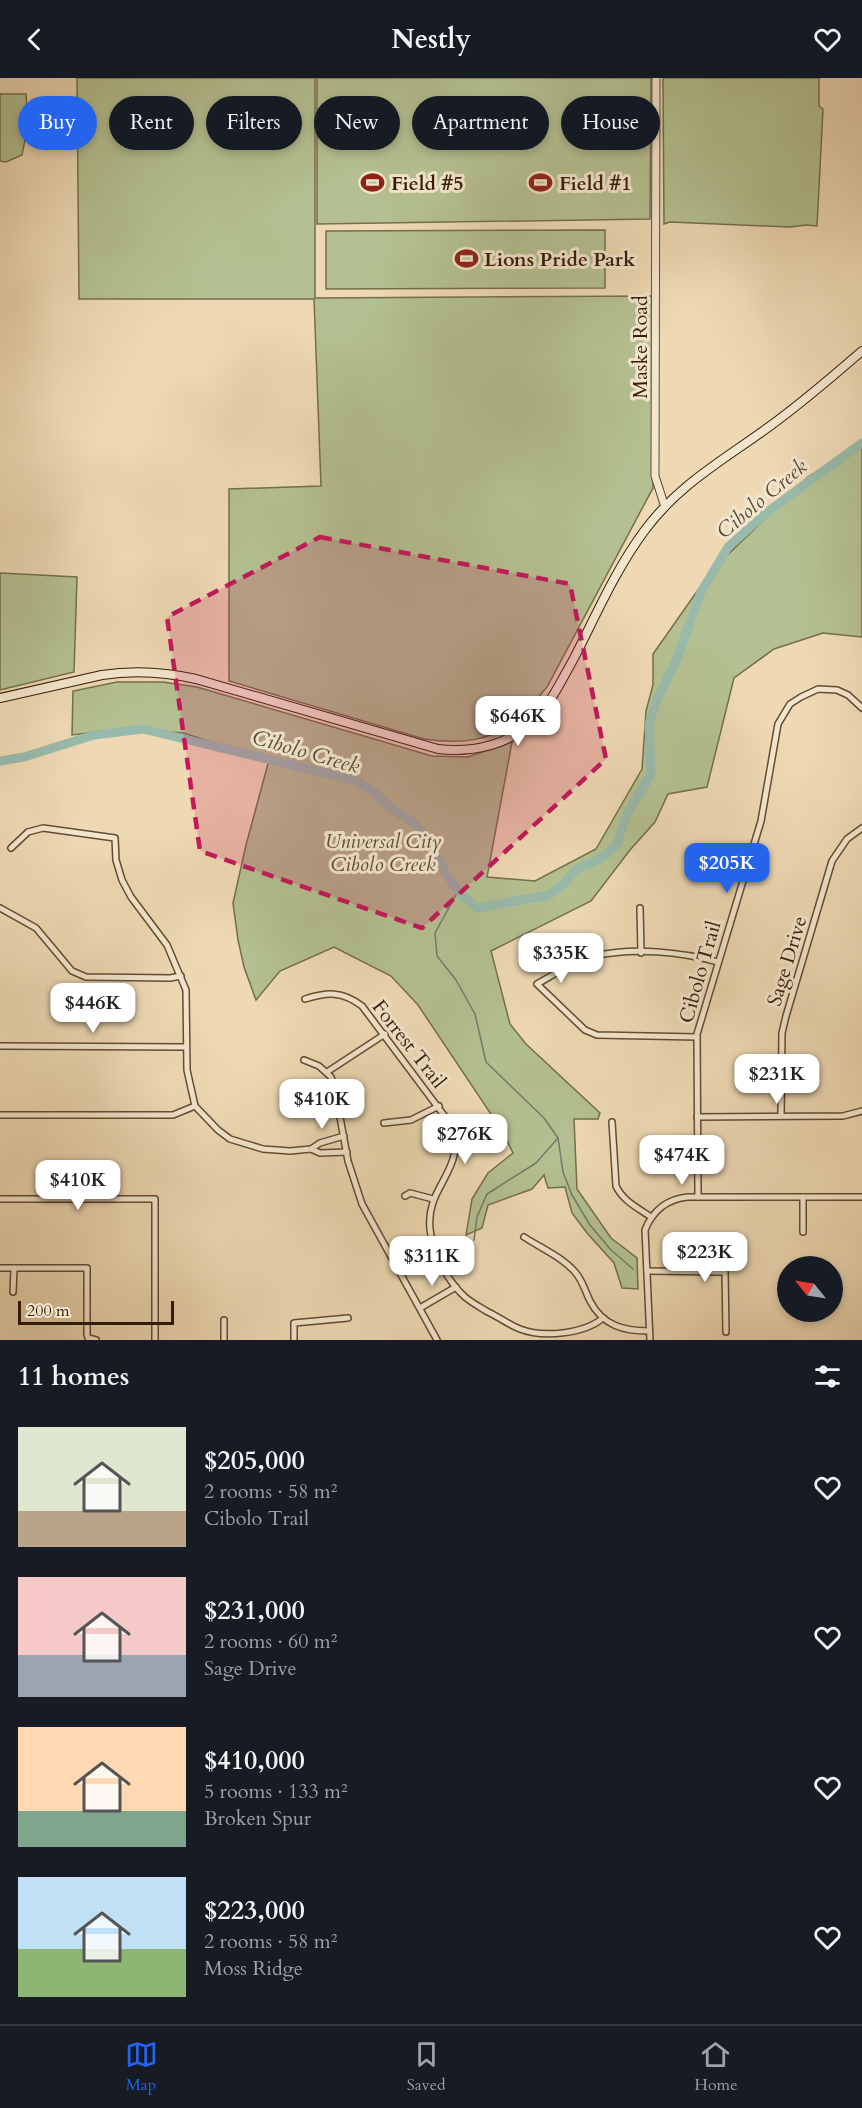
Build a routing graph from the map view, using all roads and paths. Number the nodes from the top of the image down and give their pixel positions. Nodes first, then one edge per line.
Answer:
1 (656, 78) edge
2 (862, 351) edge
3 (665, 507) junction
4 (0, 698) edge
5 (862, 708) edge
6 (862, 828) edge
7 (11, 848) dead end
8 (0, 908) edge
9 (640, 908) dead end
10 (640, 952) junction
11 (718, 962) junction
12 (181, 976) junction
13 (305, 999) dead end
14 (384, 1034) junction
15 (697, 1036) junction
16 (0, 1046) edge
17 (185, 1047) junction
18 (304, 1060) dead end
19 (327, 1072) junction
20 (195, 1106) junction
21 (439, 1106) junction
22 (862, 1111) edge
23 (0, 1115) edge
24 (781, 1116) junction
25 (698, 1117) junction
26 (612, 1122) dead end
27 (384, 1123) dead end
28 (344, 1136) junction
29 (311, 1149) junction
30 (347, 1152) junction
31 (405, 1196) dead end
32 (698, 1197) junction
33 (803, 1197) junction
34 (862, 1197) edge
35 (0, 1199) edge
36 (433, 1199) junction
37 (651, 1217) junction
38 (803, 1232) dead end
39 (524, 1238) dead end
40 (0, 1268) edge
41 (14, 1268) junction
42 (647, 1271) junction
43 (456, 1287) junction
44 (13, 1293) dead end
45 (420, 1308) junction
46 (348, 1318) dead end
47 (603, 1318) junction
48 (224, 1320) dead end
49 (649, 1331) junction
50 (726, 1332) dead end
51 (96, 1340) edge
52 (155, 1340) edge
53 (224, 1340) edge
54 (294, 1340) edge
55 (437, 1340) edge
56 (650, 1340) edge

1 - 3 street, Maske Road
2 - 3 main road
3 - 4 main road
5 - 11 street, Cibolo Trail
6 - 24 street, Sage Drive
7 - 12 street
8 - 12 street
9 - 10 street
10 - 11 street
10 - 15 street
11 - 15 street, Cibolo Trail
12 - 17 street
13 - 14 street, Forrest Trail
14 - 19 street
14 - 21 street, Forrest Trail
15 - 25 street, Cibolo Trail
16 - 17 street
17 - 20 street
18 - 19 street
19 - 28 street
20 - 23 street
20 - 29 street
21 - 27 street
21 - 36 street, Forrest Trail
22 - 24 street
24 - 25 street
25 - 32 street, Cibolo Trail
26 - 37 street
28 - 29 street
28 - 30 street
29 - 30 street
30 - 45 street
31 - 36 street
32 - 33 street
32 - 37 street
33 - 34 street
33 - 38 street
35 - 52 street
36 - 43 street, Forrest Trail
37 - 42 street
39 - 47 street
40 - 41 street
41 - 44 street
41 - 51 street
42 - 49 street
42 - 50 street
43 - 45 street
43 - 47 street, Forrest Trail
45 - 55 street
46 - 54 street
47 - 49 street
48 - 53 street
49 - 56 street

